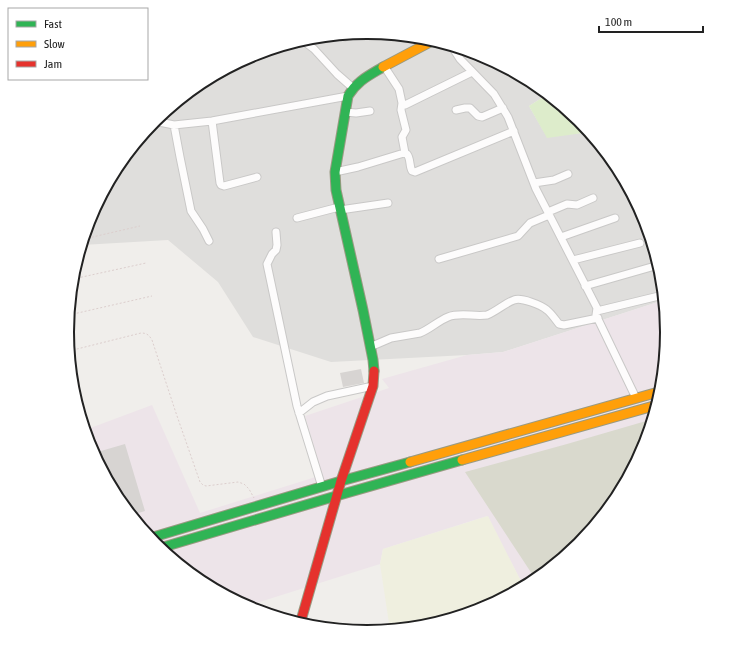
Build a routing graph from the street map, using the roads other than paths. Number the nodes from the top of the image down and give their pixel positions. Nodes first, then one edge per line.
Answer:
1 (310, 45) edge
2 (425, 45) edge
3 (456, 53) edge
4 (384, 66) junction
5 (472, 72) junction
6 (350, 92) junction
7 (402, 102) junction
8 (503, 108) junction
9 (456, 110) dead end
10 (370, 111) dead end
11 (345, 112) junction
12 (212, 121) junction
13 (162, 123) edge
14 (174, 125) junction
15 (514, 131) junction
16 (405, 153) junction
17 (335, 172) junction
18 (568, 174) dead end
19 (257, 177) dead end
20 (534, 183) junction
21 (593, 198) dead end
22 (388, 203) dead end
23 (339, 209) junction
24 (549, 214) junction
25 (297, 218) dead end
26 (614, 218) dead end
27 (276, 232) dead end
28 (560, 237) junction
29 (209, 240) dead end
30 (640, 243) dead end
31 (439, 258) dead end
32 (573, 260) junction
33 (653, 267) edge
34 (586, 286) junction
35 (658, 296) edge
36 (597, 314) junction
37 (370, 347) junction
38 (373, 386) junction
39 (654, 393) edge
40 (636, 398) junction
41 (651, 407) edge
42 (299, 412) junction
43 (341, 481) junction
44 (322, 487) junction
45 (336, 496) junction
46 (157, 536) edge
47 (167, 546) edge
48 (302, 617) edge

1 - 6 street
2 - 4 main road
3 - 5 street
4 - 6 main road
4 - 7 street
5 - 7 street
5 - 8 street
6 - 11 main road
6 - 12 street
7 - 16 street
8 - 9 street
8 - 15 street
10 - 11 street
11 - 17 main road
12 - 14 street
12 - 19 street
13 - 14 street
14 - 29 street
15 - 16 street
15 - 20 street
16 - 17 street
17 - 23 main road
18 - 20 street
20 - 24 street
21 - 24 street
22 - 23 street
23 - 25 street
23 - 37 main road
24 - 28 street
24 - 31 street
26 - 28 street
27 - 42 street
28 - 32 street
30 - 32 street
32 - 34 street
33 - 34 street
34 - 36 street
35 - 36 street
36 - 37 street
36 - 40 street
37 - 38 main road
38 - 42 street
38 - 43 main road
39 - 40 main road
40 - 43 main road
41 - 45 main road
42 - 44 street
43 - 44 main road
43 - 45 main road
44 - 46 main road
45 - 47 main road
45 - 48 main road

